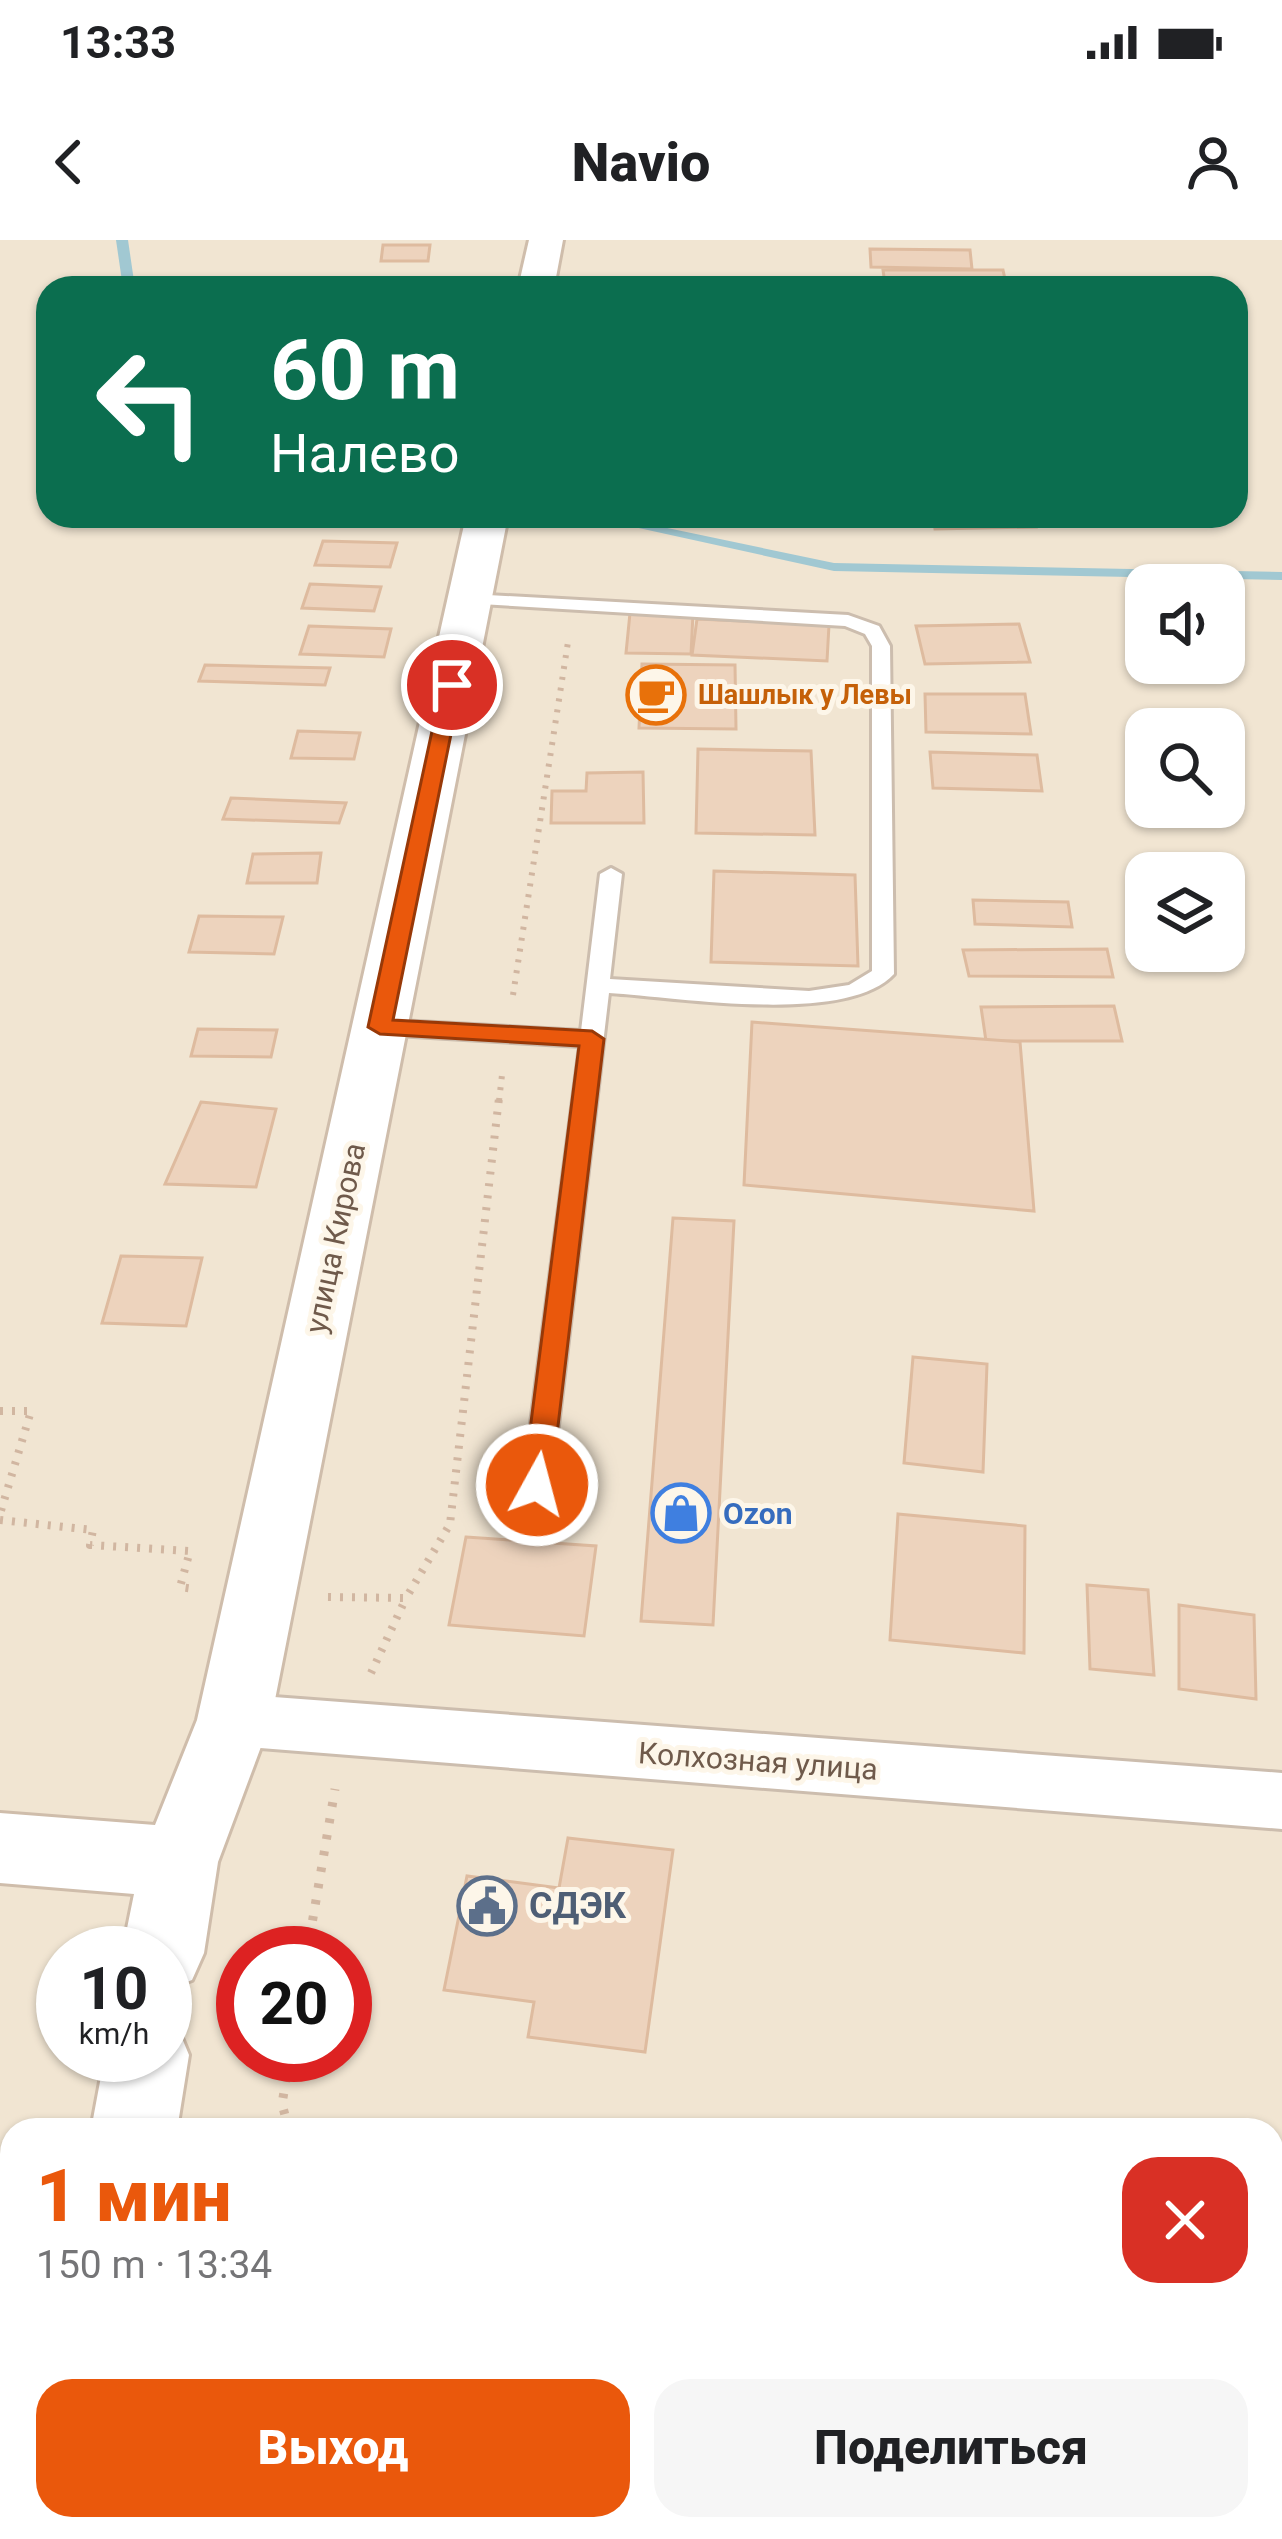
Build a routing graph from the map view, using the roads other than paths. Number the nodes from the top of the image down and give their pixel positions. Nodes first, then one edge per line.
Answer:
1 (546, 240) edge
2 (538, 276) edge
3 (479, 555) edge
4 (611, 874) dead end
5 (598, 985) junction
6 (380, 1027) junction
7 (592, 1039) junction
8 (537, 1485) dead end
9 (234, 1720) junction
10 (1282, 1802) edge
11 (0, 1848) edge
12 (178, 1862) junction
13 (168, 1926) edge
14 (142, 2082) edge
15 (136, 2118) edge

1 - 2 main road
3 - 5 lane
3 - 6 main road, улица Кирова
4 - 5 lane
5 - 7 lane
6 - 7 lane
6 - 9 main road, улица Кирова
7 - 8 lane
9 - 10 street, Колхозная улица
9 - 12 main road, улица Кирова
11 - 12 main road
12 - 13 main road, улица Кирова
14 - 15 main road

